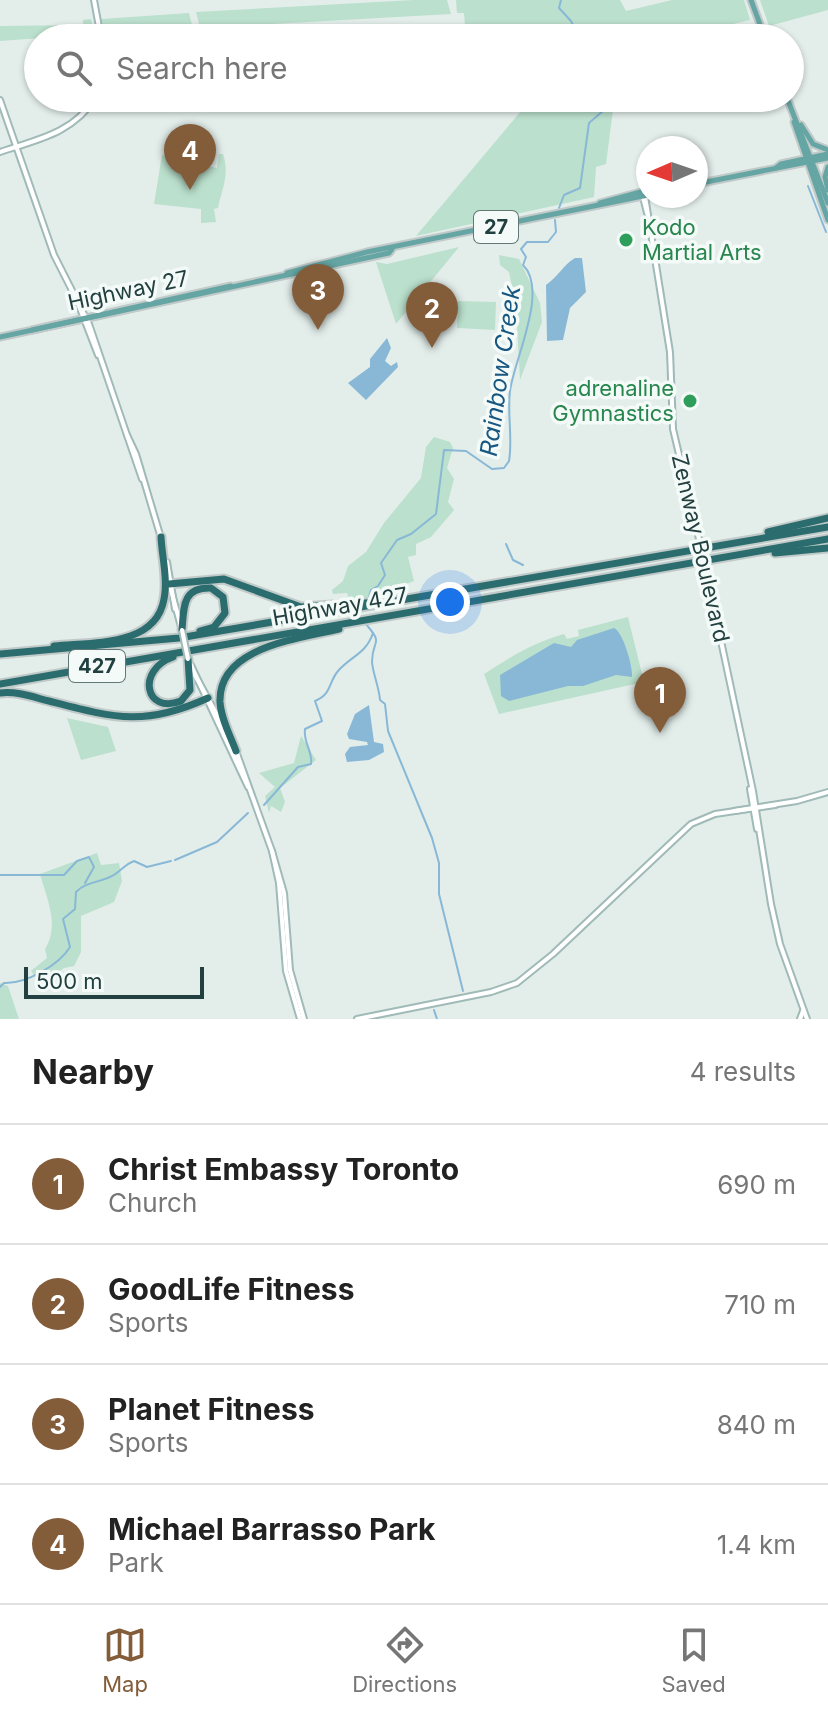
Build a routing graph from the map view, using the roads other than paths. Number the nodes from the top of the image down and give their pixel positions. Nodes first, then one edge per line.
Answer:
1 (94, 0) edge
2 (751, 0) edge
3 (98, 24) edge
4 (760, 24) edge
5 (0, 100) edge
6 (84, 112) edge
7 (792, 112) edge
8 (794, 117) junction
9 (16, 147) junction
10 (0, 152) edge
11 (828, 154) edge
12 (809, 160) junction
13 (828, 167) edge
14 (708, 182) edge
15 (828, 190) edge
16 (636, 196) edge
17 (828, 203) edge
18 (646, 208) edge
19 (828, 220) edge
20 (85, 318) junction
21 (0, 337) edge
22 (828, 518) edge
23 (828, 527) edge
24 (161, 537) junction
25 (828, 539) edge
26 (728, 542) junction
27 (828, 548) edge
28 (741, 554) junction
29 (171, 584) junction
30 (356, 606) junction
31 (354, 622) junction
32 (180, 634) junction
33 (195, 650) junction
34 (0, 654) edge
35 (188, 659) junction
36 (0, 684) edge
37 (0, 693) edge
38 (206, 698) junction
39 (236, 751) junction
40 (248, 787) junction
41 (828, 792) edge
42 (754, 808) junction
43 (804, 1017) edge
44 (302, 1019) edge
45 (357, 1019) edge

1 - 3 street
2 - 4 main road
5 - 9 street
6 - 9 street
7 - 8 main road
8 - 11 main road
8 - 12 main road
9 - 10 street
9 - 20 street
11 - 12 main road
12 - 14 main road
12 - 17 main road
12 - 19 main road
13 - 15 main road
16 - 20 main road, Highway 27 / 27
18 - 42 street, Zenway Boulevard, bridge
20 - 21 main road, Highway 27 / 27
20 - 24 street
22 - 26 highway
23 - 26 highway, Highway 427 / 427
24 - 29 street
24 - 34 highway
25 - 28 highway, Highway 427 / 427
26 - 30 highway, Highway 427 / 427
27 - 28 highway
28 - 31 highway, Highway 427 / 427
29 - 30 highway
29 - 32 street
30 - 32 highway, Highway 427 / 427
31 - 33 highway, Highway 427 / 427
31 - 39 highway
32 - 32 highway
32 - 34 highway, Highway 427 / 427
32 - 35 street, bridge
33 - 35 highway
33 - 36 highway, Highway 427 / 427
35 - 38 street
37 - 38 highway
38 - 39 street
38 - 40 street
39 - 40 street
40 - 44 street
41 - 42 street
42 - 43 street, Zenway Boulevard
42 - 45 street

